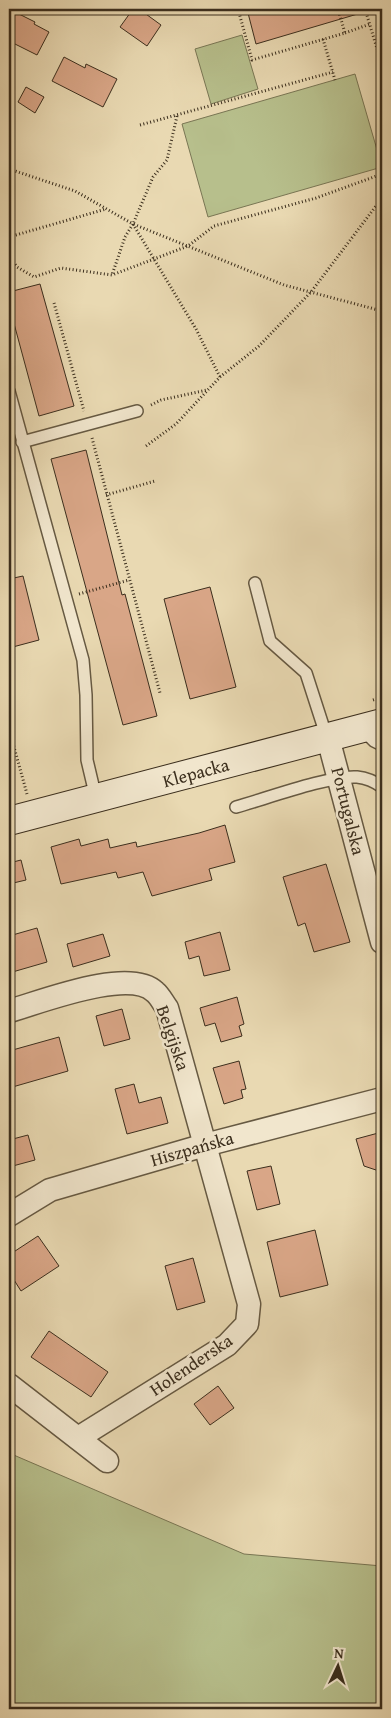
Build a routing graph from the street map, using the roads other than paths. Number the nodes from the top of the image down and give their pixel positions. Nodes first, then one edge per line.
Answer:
1 (9, 391) edge
2 (137, 411) road end
3 (22, 442) junction
4 (254, 583) dead end
5 (376, 732) edge
6 (328, 738) junction
7 (338, 778) junction
8 (382, 786) edge
9 (97, 799) junction
10 (236, 807) dead end
11 (9, 821) edge
12 (382, 942) edge
13 (9, 1011) edge
14 (382, 1099) edge
15 (205, 1145) junction
16 (9, 1215) edge
17 (9, 1385) edge
18 (78, 1438) junction
19 (107, 1461) dead end

1 - 3 lane
2 - 3 lane
3 - 9 lane
4 - 6 lane
5 - 6 street, Klepacka
6 - 7 street, Portugalska
6 - 9 street, Klepacka
7 - 8 lane
7 - 10 lane
7 - 12 street, Portugalska
9 - 11 street, Klepacka
13 - 15 street, Belgijska
14 - 15 street, Hiszpańska
15 - 16 street, Hiszpańska
15 - 18 street, Holenderska
17 - 18 street
18 - 19 street

